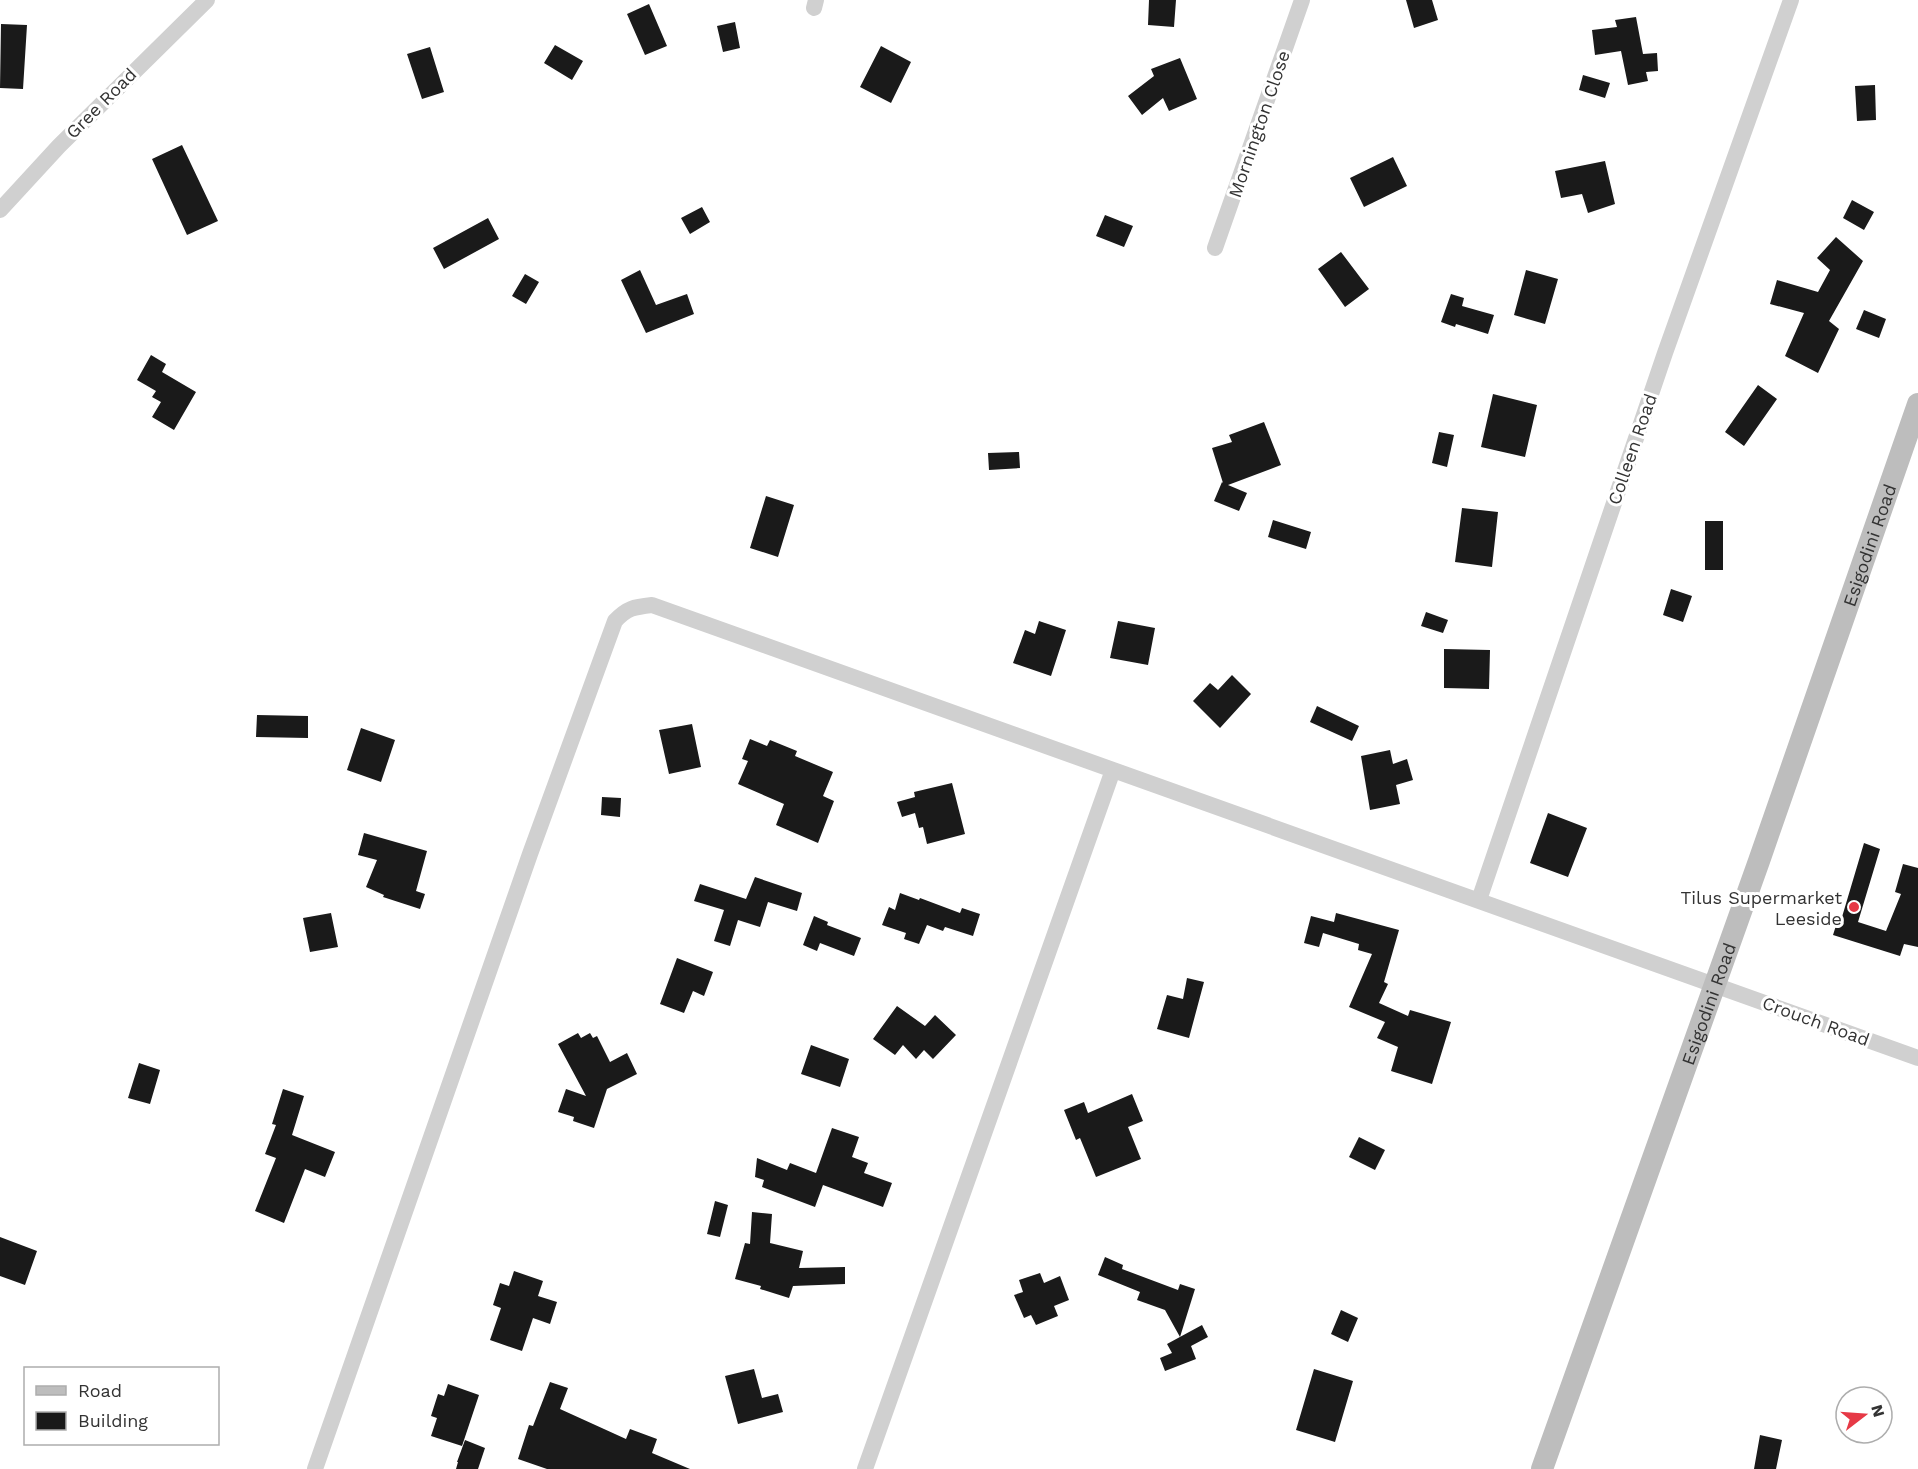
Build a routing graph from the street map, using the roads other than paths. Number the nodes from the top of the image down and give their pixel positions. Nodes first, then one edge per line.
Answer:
1 (207, 0) edge
2 (1302, 0) edge
3 (1791, 0) edge
4 (0, 210) edge
5 (1215, 248) dead end
6 (1918, 404) edge
7 (1113, 770) junction
8 (1479, 900) junction
9 (1714, 984) junction
10 (1918, 1058) edge
11 (315, 1469) edge
12 (865, 1469) edge
13 (1542, 1469) edge

1 - 4 street, Gree Road
2 - 5 street, Mornington Close
3 - 8 street, Colleen Road
6 - 9 main road, Esigodini Road
7 - 8 street, Crouch Road
7 - 11 street, Crouch Road
7 - 12 street
8 - 9 street, Crouch Road
9 - 10 street, Crouch Road
9 - 13 main road, Esigodini Road

